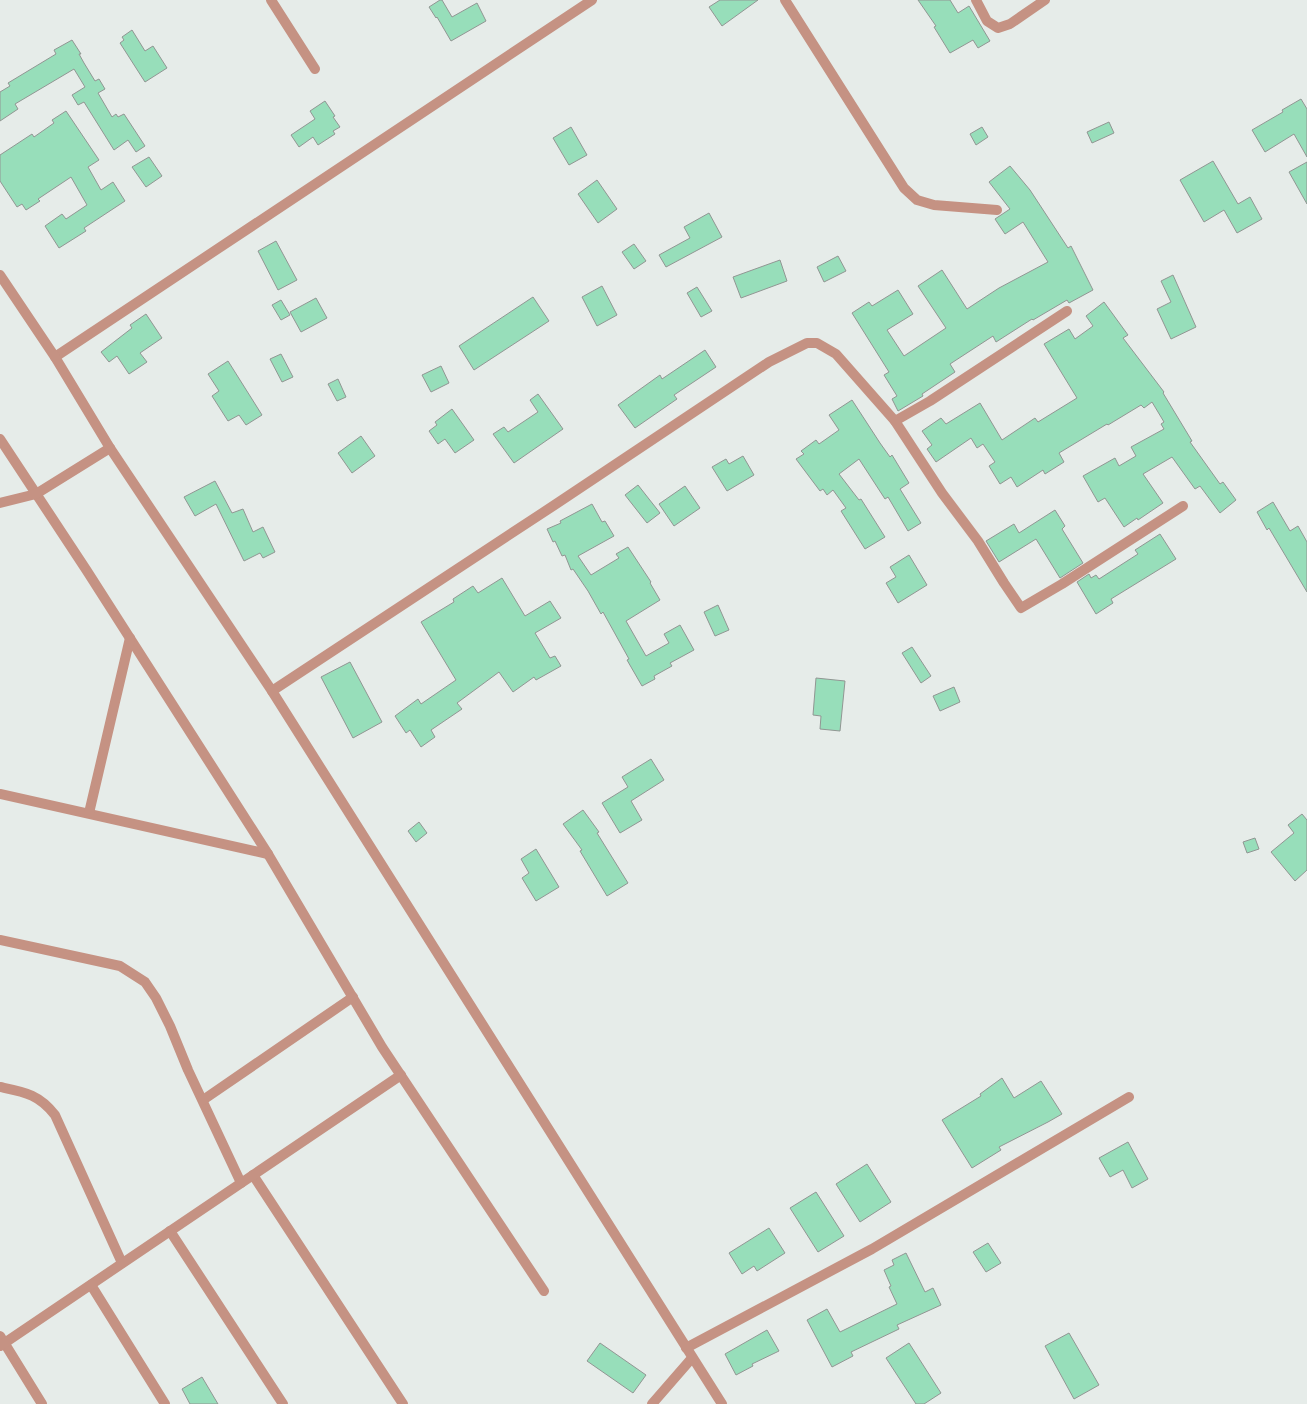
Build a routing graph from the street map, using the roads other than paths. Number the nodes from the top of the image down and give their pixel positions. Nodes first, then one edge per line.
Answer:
1 (271, 0) edge
2 (592, 0) edge
3 (785, 0) edge
4 (976, 0) edge
5 (1044, 0) edge
6 (315, 69) dead end
7 (997, 210) dead end
8 (0, 275) edge
9 (1067, 312) dead end
10 (55, 357) junction
11 (895, 421) junction
12 (0, 439) edge
13 (110, 448) junction
14 (36, 494) junction
15 (0, 503) edge
16 (1183, 506) dead end
17 (130, 638) junction
18 (272, 691) junction
19 (0, 794) edge
20 (89, 813) junction
21 (268, 854) junction
22 (0, 940) edge
23 (353, 996) junction
24 (401, 1075) junction
25 (0, 1087) edge
26 (1129, 1097) dead end
27 (203, 1100) junction
28 (253, 1175) junction
29 (241, 1183) junction
30 (170, 1231) junction
31 (122, 1263) junction
32 (91, 1285) junction
33 (544, 1291) dead end
34 (1, 1342) edge
35 (686, 1348) junction
36 (692, 1358) junction
37 (42, 1404) edge
38 (165, 1404) edge
39 (283, 1404) edge
40 (403, 1404) edge
41 (652, 1404) edge
42 (722, 1404) edge

1 - 6 street
2 - 10 street
3 - 7 street
4 - 5 street
8 - 10 street
9 - 11 street
10 - 13 street
11 - 16 street
11 - 18 street
12 - 14 street
13 - 14 street
13 - 18 street
14 - 15 street
14 - 17 street
17 - 20 street
17 - 21 street
18 - 35 street
19 - 20 street
20 - 21 street
21 - 23 street
22 - 27 street
23 - 24 street
23 - 27 street
24 - 28 street
24 - 33 street
25 - 31 street
26 - 35 street
27 - 29 street
28 - 29 street
28 - 40 street
29 - 30 street
30 - 31 street
30 - 39 street
31 - 32 street
32 - 34 street
32 - 38 street
34 - 37 street
35 - 36 street
36 - 41 street
36 - 42 street

